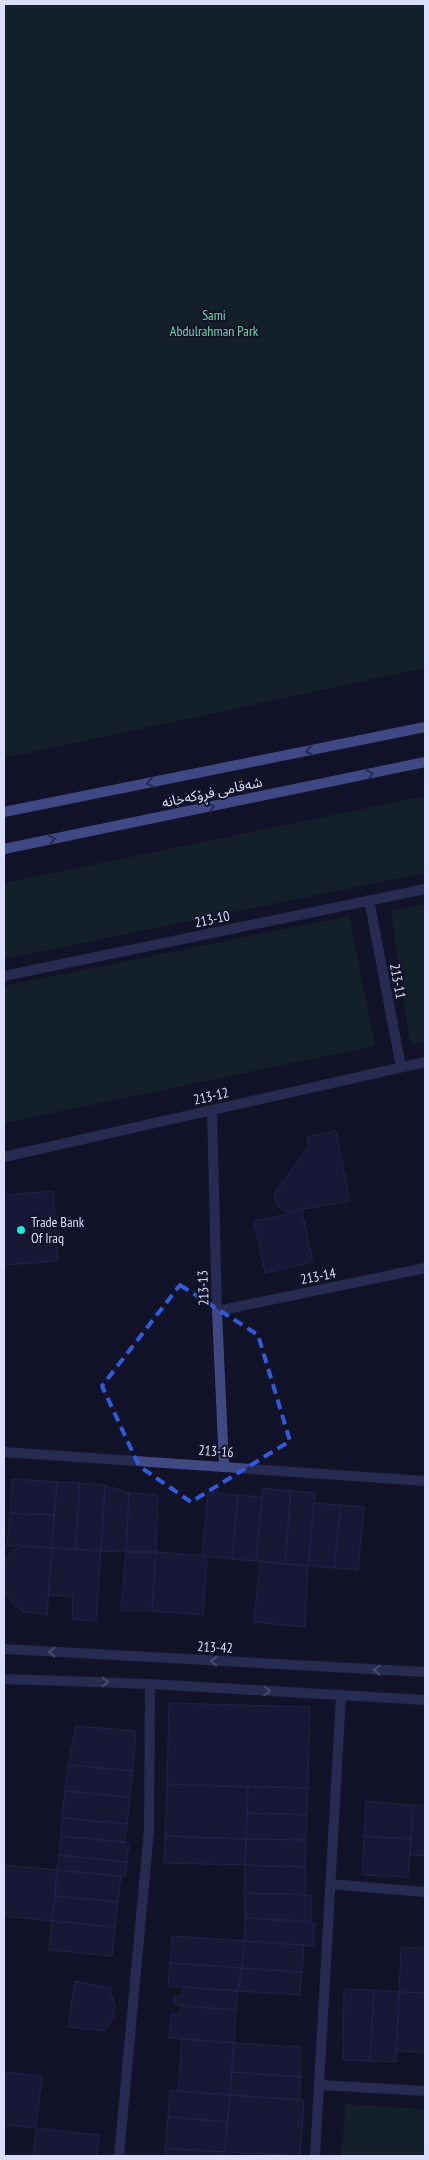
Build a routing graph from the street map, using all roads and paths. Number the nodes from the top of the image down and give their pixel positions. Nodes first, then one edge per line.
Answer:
1 (425, 727) edge
2 (425, 762) edge
3 (4, 812) edge
4 (4, 849) edge
5 (425, 889) edge
6 (369, 900) junction
7 (4, 976) edge
8 (425, 1062) edge
9 (401, 1067) junction
10 (212, 1110) junction
11 (4, 1157) edge
12 (425, 1268) edge
13 (217, 1311) junction
14 (4, 1452) edge
15 (224, 1466) junction
16 (425, 1481) edge
17 (4, 1649) edge
18 (425, 1672) edge
19 (4, 1679) edge
20 (150, 1684) junction
21 (341, 1696) junction
22 (425, 1700) edge
23 (330, 1884) junction
24 (425, 1892) edge
25 (320, 2085) junction
26 (425, 2091) edge
27 (119, 2156) edge
28 (315, 2156) edge

1 -> 3 main road, شەقامی فڕۆکەخانە
4 -> 2 main road, شەقامی فڕۆکەخانە
5 - 6 street, 213-10
6 - 7 street, 213-10
6 - 9 street, 213-11
8 - 9 street, 213-12
9 - 10 street, 213-12
10 - 11 street, 213-12
10 - 13 street, 213-13
12 - 13 street, 213-14
13 - 15 street, 213-13
14 - 15 street, 213-16
15 - 16 street, 213-16
18 -> 17 street, 213-42
19 -> 20 street
20 -> 21 street
20 - 27 street
21 - 22 street
21 - 23 street
23 - 24 street
23 - 25 street
25 - 26 street
25 - 28 street

